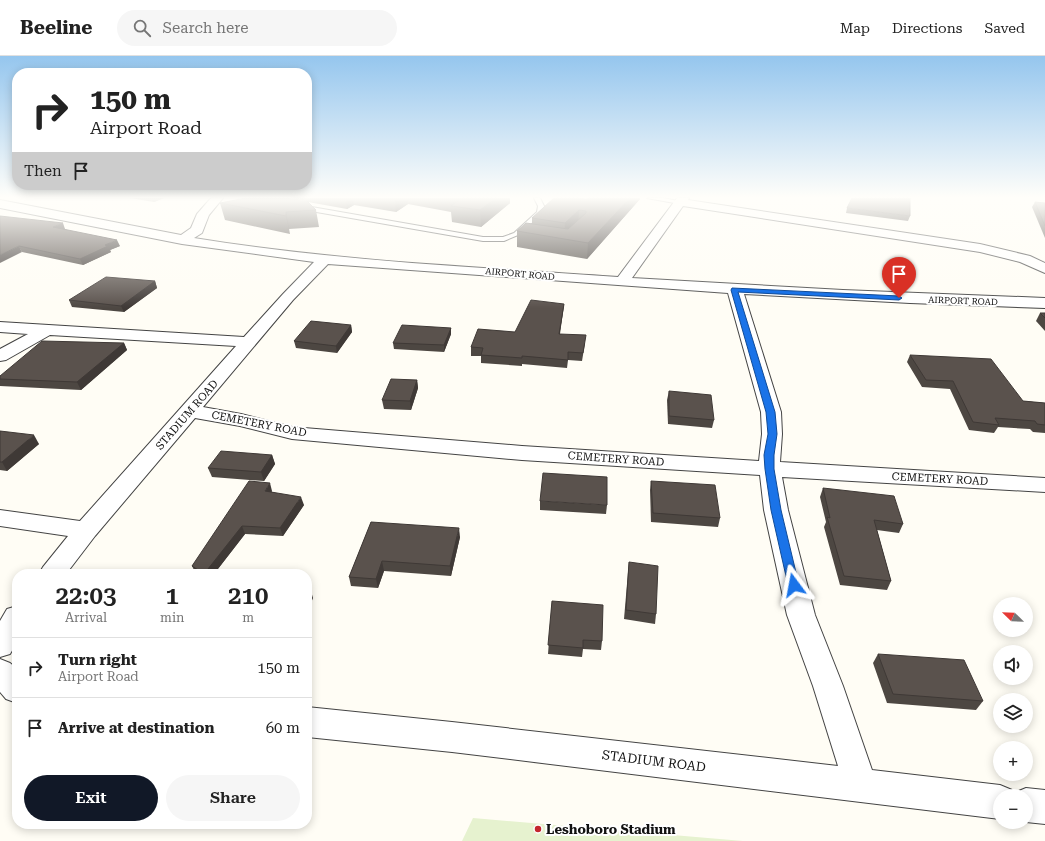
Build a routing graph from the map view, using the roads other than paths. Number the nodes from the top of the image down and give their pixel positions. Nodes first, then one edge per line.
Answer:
1 (155, 235) edge
2 (190, 235) edge
3 (455, 235) edge
4 (514, 235) edge
5 (656, 235) edge
6 (897, 235) edge
7 (182, 240) junction
8 (325, 259) junction
9 (1045, 269) edge
10 (622, 282) junction
11 (734, 290) junction
12 (1045, 303) edge
13 (0, 327) edge
14 (49, 329) junction
15 (250, 342) junction
16 (0, 356) edge
17 (191, 411) junction
18 (770, 469) junction
19 (1045, 485) edge
20 (0, 518) edge
21 (86, 530) junction
22 (56, 569) edge
23 (12, 624) edge
24 (0, 645) edge
25 (0, 672) edge
26 (12, 684) edge
27 (312, 723) edge
28 (862, 786) junction
29 (993, 801) edge
30 (1033, 806) edge
31 (1045, 807) edge

1 - 7 street, AIRPORT ROAD
2 - 7 street
3 - 4 lane
5 - 10 street
6 - 9 street
7 - 8 street, AIRPORT ROAD
8 - 10 street, AIRPORT ROAD
8 - 15 street, STADIUM ROAD
10 - 11 street, AIRPORT ROAD
11 - 12 street, AIRPORT ROAD
11 - 18 street
13 - 14 street
14 - 15 street
14 - 16 street
15 - 17 street, STADIUM ROAD
17 - 18 street, CEMETERY ROAD
17 - 21 street, STADIUM ROAD
18 - 19 street, CEMETERY ROAD
18 - 28 street
20 - 21 street
21 - 22 street, STADIUM ROAD
23 - 24 street
25 - 26 street
27 - 28 street, STADIUM ROAD
28 - 29 street, STADIUM ROAD
30 - 31 street

